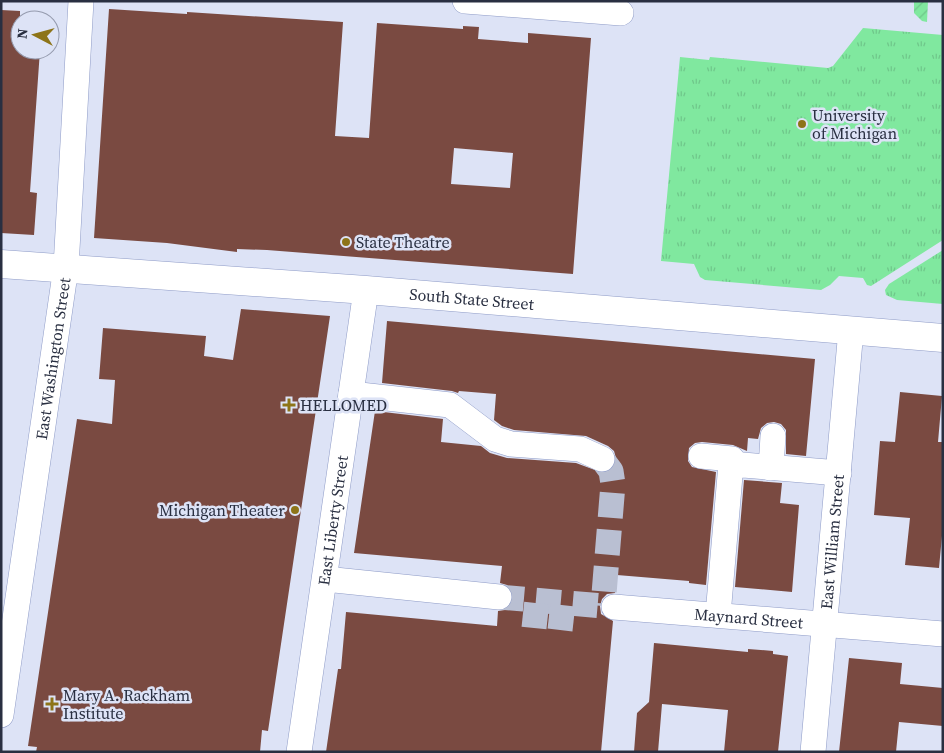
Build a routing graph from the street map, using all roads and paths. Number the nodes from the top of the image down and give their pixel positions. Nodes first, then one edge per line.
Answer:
1 (81, 1) edge
2 (465, 1) edge
3 (621, 13) dead end
4 (1, 264) edge
5 (66, 268) junction
6 (366, 290) junction
7 (851, 330) junction
8 (943, 338) edge
9 (351, 394) junction
10 (701, 456) dead end
11 (602, 459) tunnel mouth
12 (731, 464) junction
13 (838, 473) junction
14 (325, 579) junction
15 (499, 597) tunnel mouth
16 (614, 607) tunnel mouth
17 (718, 615) junction
18 (825, 624) junction
19 (943, 634) edge
20 (1, 715) edge
21 (299, 752) edge
22 (813, 752) edge

1 - 5 street, East Washington Street
2 - 3 street
4 - 5 main road, South State Street
5 - 6 main road, South State Street
5 - 20 street, East Washington Street
6 - 7 main road, South State Street
6 - 9 street, East Liberty Street
7 - 8 main road, South State Street
7 - 13 street, East William Street
9 - 11 street
9 - 14 street, East Liberty Street
10 - 12 street
12 - 13 street
12 - 17 street
13 - 18 street, East William Street
14 - 15 street
14 - 21 street, East Liberty Street
16 - 17 street, Maynard Street
17 - 18 street, Maynard Street
18 - 19 street, Maynard Street
18 - 22 street, East William Street

